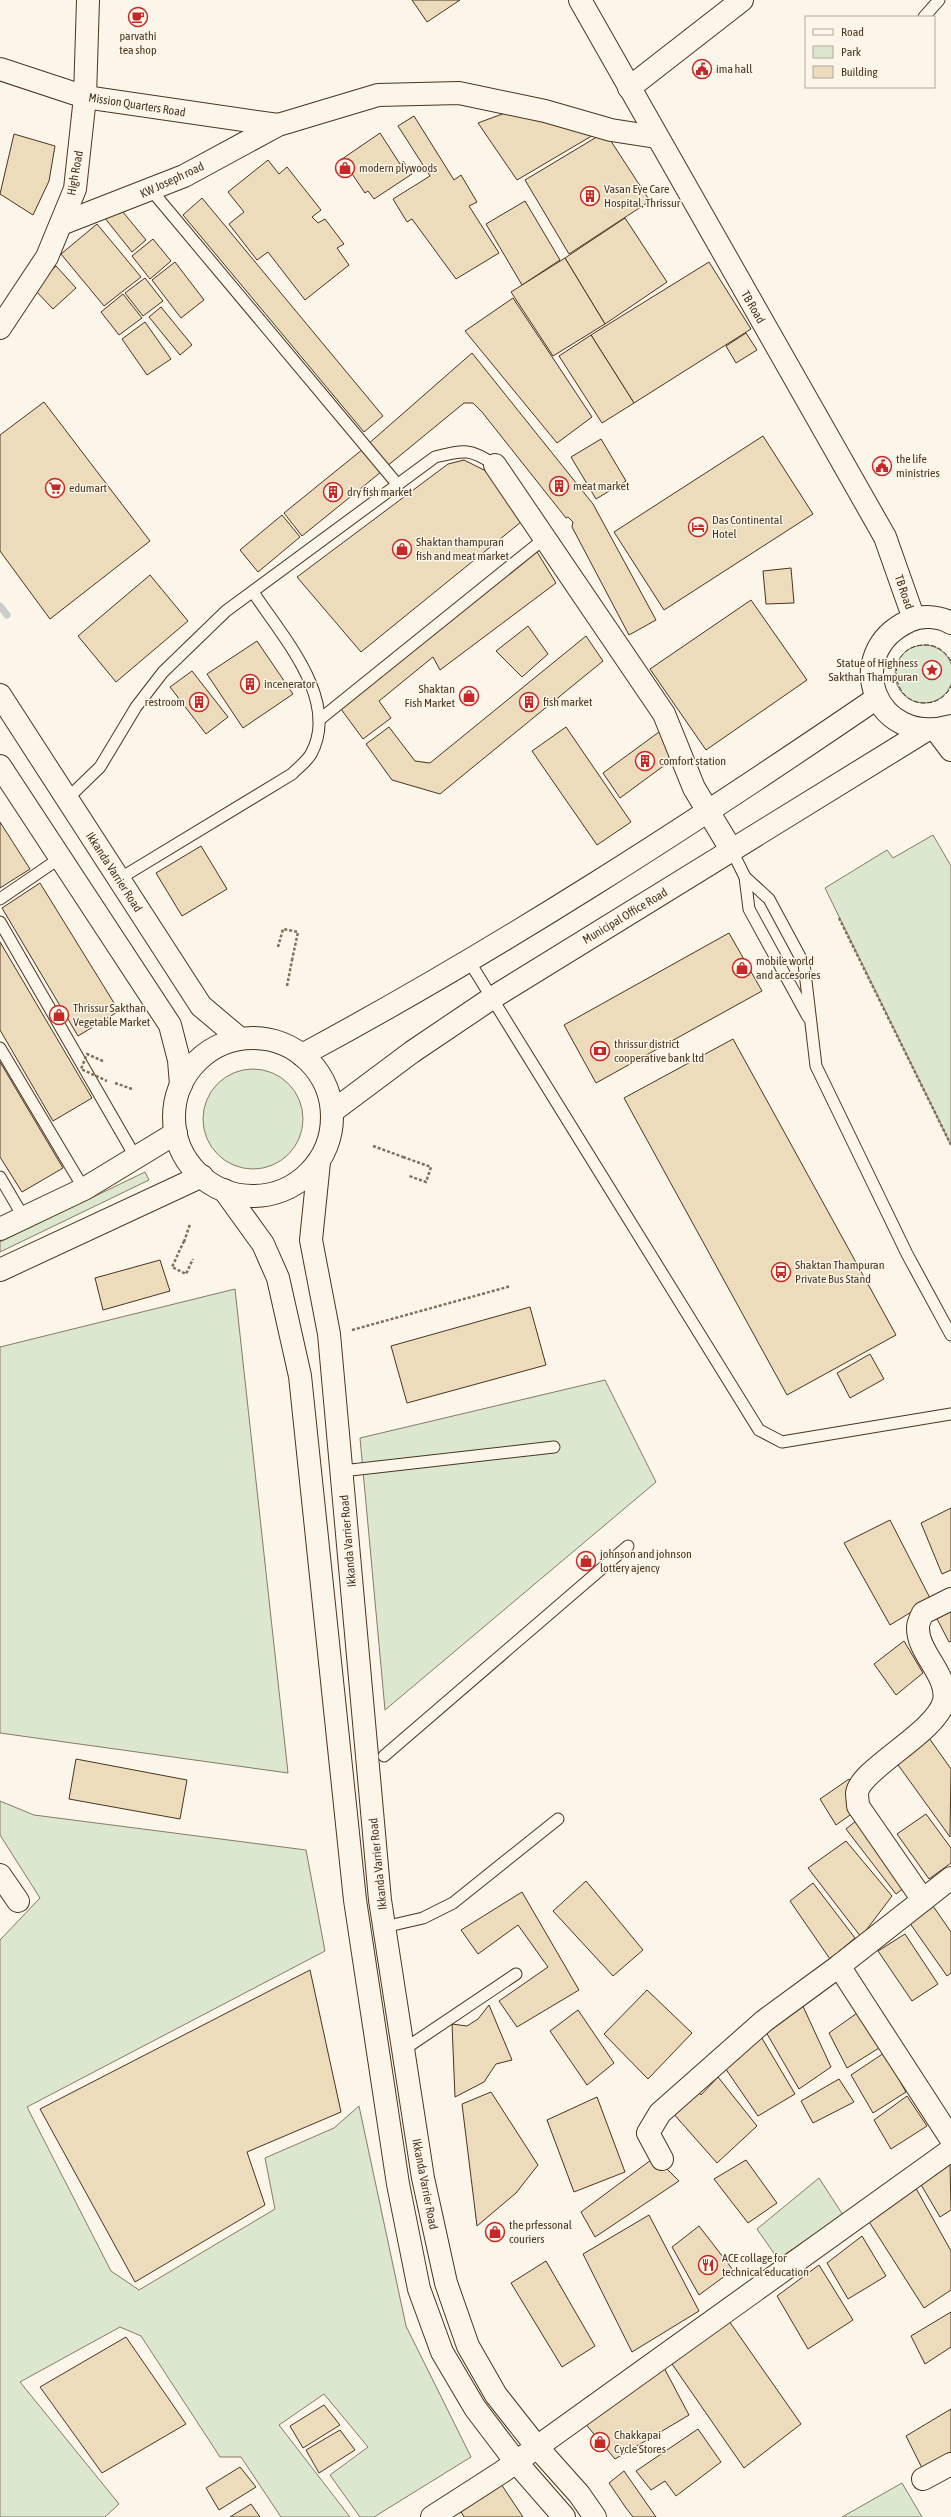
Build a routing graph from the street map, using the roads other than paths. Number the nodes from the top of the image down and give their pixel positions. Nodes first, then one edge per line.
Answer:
1 (88, 0) edge
2 (580, 0) edge
3 (742, 0) edge
4 (939, 0) edge
5 (925, 16) edge
6 (0, 69) edge
7 (629, 88) junction
8 (85, 97) junction
9 (278, 125) junction
10 (656, 137) junction
11 (152, 191) junction
12 (61, 224) junction
13 (0, 328) edge
14 (495, 465) joint
15 (398, 485) junction
16 (545, 538) junction
17 (253, 592) junction
18 (914, 619) junction
19 (950, 621) edge
20 (0, 695) edge
21 (877, 698) junction
22 (319, 720) junction
23 (937, 729) edge
24 (951, 750) edge
25 (0, 766) edge
26 (67, 799) junction
27 (709, 810) junction
28 (732, 851) junction
29 (60, 858) junction
30 (745, 877) junction
31 (118, 879) junction
32 (0, 898) edge
33 (0, 922) edge
34 (469, 961) junction
35 (492, 998) junction
36 (810, 1022) junction
37 (239, 1038) junction
38 (0, 1048) edge
39 (302, 1055) junction
40 (181, 1085) junction
41 (333, 1111) junction
42 (176, 1133) junction
43 (136, 1158) junction
44 (319, 1162) junction
45 (202, 1176) junction
46 (0, 1177) edge
47 (84, 1189) junction
48 (224, 1190) junction
49 (24, 1218) junction
50 (0, 1229) edge
51 (0, 1270) edge
52 (951, 1335) edge
53 (951, 1414) edge
54 (554, 1447) dead end
55 (342, 1471) junction
56 (628, 1546) dead end
57 (951, 1599) edge
58 (384, 1756) dead end
59 (558, 1818) dead end
60 (0, 1875) edge
61 (951, 1878) edge
62 (923, 1900) junction
63 (18, 1901) dead end
64 (384, 1927) junction
65 (839, 1966) junction
66 (516, 1974) dead end
67 (403, 2050) junction
68 (951, 2139) edge
69 (951, 2150) edge
70 (662, 2159) dead end
71 (537, 2447) junction
72 (516, 2462) junction
73 (951, 2464) edge
74 (923, 2479) dead end
75 (432, 2517) edge
76 (564, 2517) edge
77 (595, 2517) edge

1 - 8 main road, High Road
2 - 7 main road, TB Road
3 - 7 main road
4 - 5 lane
6 - 8 main road, Mission Quarters Road
7 - 10 main road, TB Road
8 - 9 main road, Mission Quarters Road
8 - 12 main road, High Road
9 - 10 main road
9 - 11 main road, KW Joseph road
10 - 18 main road, TB Road
11 - 12 main road, KW Joseph road
11 - 15 lane
12 - 13 main road, High Road
14 - 15 lane
14 - 16 main road
15 - 17 lane
16 - 22 lane
16 - 27 main road
17 - 22 lane
17 - 26 lane
18 - 19 main road
18 - 21 main road
20 - 26 main road, Ikkanda Varrier Road
21 - 23 main road
21 - 27 main road
22 - 31 lane
23 - 24 main road
23 - 28 main road, Municipal Office Road
25 - 29 main road
26 - 31 main road, Ikkanda Varrier Road
27 - 28 main road
27 - 34 main road
28 - 30 lane
28 - 35 main road, Municipal Office Road
29 - 32 lane
29 - 40 main road
30 - 36 lane
30 - 36 lane
31 - 37 main road, Ikkanda Varrier Road
33 - 43 lane
34 - 35 lane
34 - 39 main road
35 - 41 main road, Municipal Office Road
35 - 53 lane
36 - 52 lane
37 - 39 main road
37 - 40 main road
38 - 47 lane
39 - 41 main road
40 - 42 main road
41 - 44 main road
42 - 43 main road
42 - 45 main road
43 - 47 main road
44 - 48 main road
44 - 55 main road, Ikkanda Varrier Road
45 - 48 main road
45 - 51 main road
46 - 49 lane
47 - 49 main road
48 - 72 main road, Ikkanda Varrier Road
49 - 50 main road
54 - 55 lane
55 - 64 main road, Ikkanda Varrier Road
56 - 58 lane
57 - 62 main road
59 - 64 lane
60 - 63 main road
61 - 62 main road
62 - 65 main road
64 - 67 main road, Ikkanda Varrier Road
65 - 68 main road
65 - 70 main road
66 - 67 lane
67 - 71 main road, Ikkanda Varrier Road
69 - 71 main road
71 - 72 main road
71 - 77 main road, Ikkanda Varrier Road
72 - 75 main road
72 - 76 main road, Ikkanda Varrier Road
73 - 74 main road

